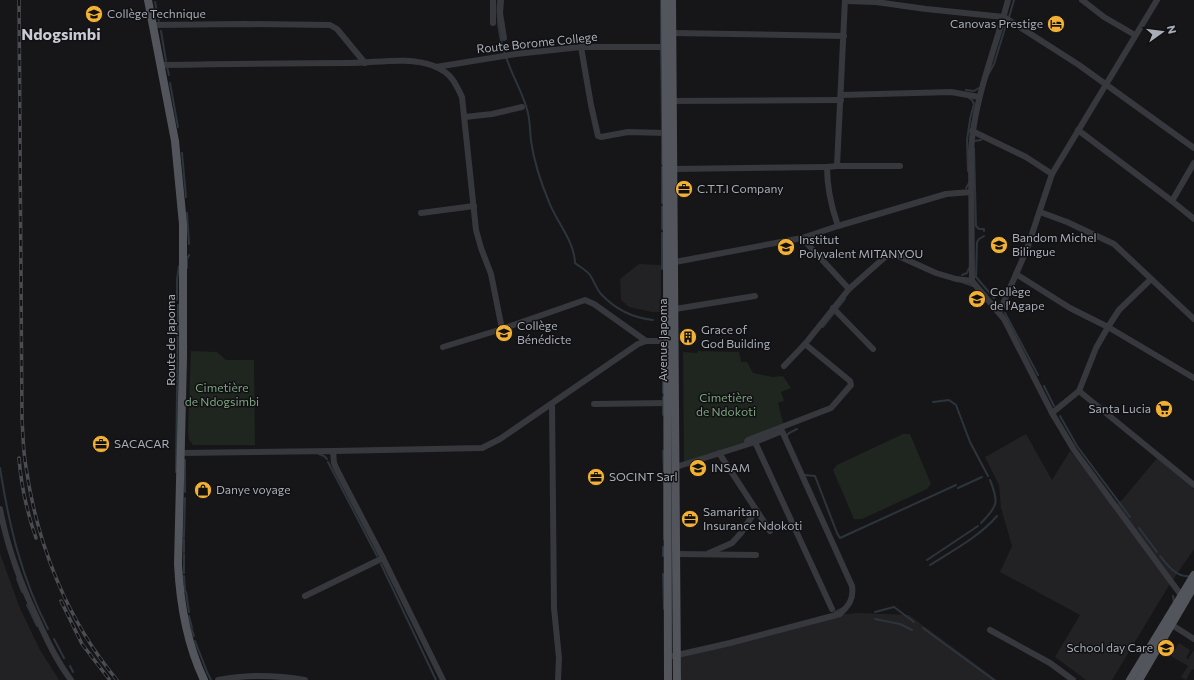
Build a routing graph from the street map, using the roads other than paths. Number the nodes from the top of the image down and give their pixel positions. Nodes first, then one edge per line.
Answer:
1 (148, 0) edge
2 (493, 0) edge
3 (501, 0) edge
4 (665, 0) edge
5 (672, 0) edge
6 (1008, 0) edge
7 (1082, 0) edge
8 (1157, 0) edge
9 (845, 1) edge
10 (1004, 17) junction
11 (492, 23) dead end
12 (153, 25) junction
13 (672, 34) junction
14 (1135, 35) junction
15 (844, 36) junction
16 (504, 38) dead end
17 (581, 47) junction
18 (666, 47) junction
19 (365, 63) junction
20 (161, 65) junction
21 (436, 67) junction
22 (1105, 85) junction
23 (979, 97) junction
24 (841, 98) junction
25 (669, 101) junction
26 (522, 107) dead end
27 (464, 117) junction
28 (1078, 130) junction
29 (972, 131) junction
30 (666, 133) junction
31 (1194, 148) edge
32 (1194, 163) edge
33 (837, 166) junction
34 (900, 166) dead end
35 (827, 167) junction
36 (674, 169) junction
37 (1052, 174) junction
38 (971, 192) junction
39 (1172, 200) junction
40 (474, 206) junction
41 (1040, 212) junction
42 (420, 213) dead end
43 (1194, 219) edge
44 (838, 226) junction
45 (802, 238) junction
46 (675, 262) junction
47 (1016, 274) junction
48 (1151, 279) junction
49 (972, 281) junction
50 (849, 289) junction
51 (755, 296) dead end
52 (834, 308) junction
53 (675, 309) junction
54 (999, 313) junction
55 (1194, 319) edge
56 (1108, 327) junction
57 (502, 329) junction
58 (646, 341) junction
59 (671, 341) junction
60 (805, 344) junction
61 (443, 347) dead end
62 (873, 349) dead end
63 (784, 366) dead end
64 (1194, 378) edge
65 (1079, 391) junction
66 (668, 403) junction
67 (552, 404) junction
68 (594, 404) dead end
69 (1052, 413) junction
70 (751, 443) junction
71 (333, 451) junction
72 (181, 453) junction
73 (719, 453) junction
74 (676, 467) junction
75 (1194, 485) edge
76 (0, 509) edge
77 (756, 510) junction
78 (770, 531) dead end
79 (677, 554) junction
80 (706, 554) junction
81 (756, 555) dead end
82 (383, 558) junction
83 (1194, 575) edge
84 (1194, 586) edge
85 (305, 596) dead end
86 (1184, 596) junction
87 (832, 609) dead end
88 (1169, 622) junction
89 (990, 630) dead end
90 (1194, 639) edge
91 (668, 656) junction
92 (677, 656) junction
93 (292, 679) edge
94 (71, 680) edge
95 (204, 680) edge
96 (218, 680) edge
97 (305, 680) edge
98 (443, 680) edge
99 (558, 680) edge
100 (668, 680) edge
101 (677, 680) edge
102 (1074, 680) edge
103 (1130, 680) edge
104 (1139, 680) edge

1 - 12 main road, Route de Japoma
2 - 11 street
3 - 16 street
4 - 18 main road, Avenue Japoma
5 - 13 main road, Avenue Japoma
6 - 10 street
7 - 14 street
8 - 14 street
9 - 10 street
9 - 15 street
10 - 22 street
10 - 23 street
12 - 19 street
12 - 20 main road, Route de Japoma
13 - 15 street
13 - 25 main road, Avenue Japoma
14 - 22 street
15 - 24 street
17 - 18 street, Route Borome College
17 - 21 street, Route Borome College
17 - 30 street
18 - 25 main road, Avenue Japoma
19 - 20 street
19 - 21 street
20 - 72 main road, Route de Japoma
21 - 27 street
22 - 28 street
22 - 31 street
23 - 24 street
23 - 29 street
24 - 25 street
24 - 33 street
25 - 30 main road, Avenue Japoma
25 - 36 main road, Avenue Japoma
26 - 27 street
27 - 40 street
28 - 37 street
28 - 39 street
29 - 37 street
29 - 38 street
30 - 59 main road, Avenue Japoma
32 - 39 street
33 - 34 street
33 - 35 street
35 - 36 street
35 - 44 street
36 - 46 main road, Avenue Japoma
37 - 41 street
38 - 44 street
38 - 49 street
39 - 43 street
40 - 42 street
40 - 57 street
41 - 47 street
41 - 48 street
44 - 45 street
45 - 46 street
45 - 50 street
46 - 53 main road, Avenue Japoma
47 - 54 street
47 - 56 street
48 - 55 street
48 - 56 street
49 - 50 street
49 - 54 street
50 - 52 street
51 - 53 street
52 - 60 street
52 - 62 street
53 - 59 main road, Avenue Japoma
54 - 69 street
56 - 64 street
56 - 65 street
57 - 58 street
57 - 61 street
58 - 59 street
58 - 67 street
59 - 66 main road, Avenue Japoma
59 - 74 main road, Avenue Japoma
60 - 63 street
60 - 70 street
65 - 69 street
65 - 75 street
66 - 68 street
66 - 91 main road, Avenue Japoma
67 - 71 street
67 - 99 street
69 - 86 street
70 - 73 street
70 - 87 street
70 - 92 street
71 - 72 street
71 - 82 street
72 - 95 main road, Route de Japoma
73 - 74 street
73 - 77 street
74 - 79 main road, Avenue Japoma
76 - 94 street
77 - 78 street
77 - 80 street
79 - 80 street
79 - 92 main road, Avenue Japoma
80 - 81 street
82 - 85 street
82 - 98 street
83 - 86 main road
84 - 86 main road
86 - 88 main road
88 - 90 street
88 - 103 main road
88 - 104 main road
89 - 102 street
91 - 92 street
91 - 100 main road, Avenue Japoma
92 - 101 main road, Avenue Japoma
93 - 96 street
93 - 97 street

